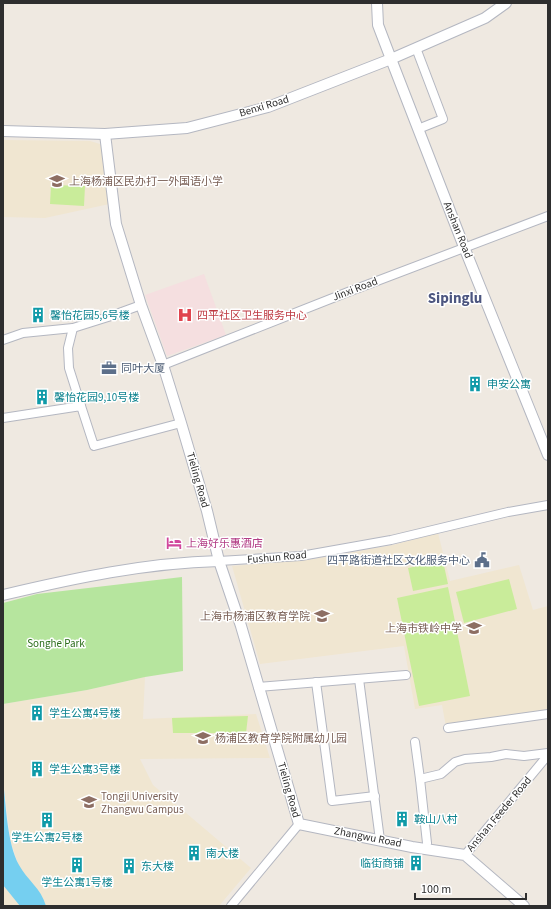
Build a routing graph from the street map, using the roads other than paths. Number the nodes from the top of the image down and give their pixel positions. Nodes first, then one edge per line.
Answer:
1 (376, 3) edge
2 (506, 3) edge
3 (416, 48) junction
4 (391, 59) junction
5 (418, 129) junction
6 (3, 131) edge
7 (105, 134) junction
8 (548, 216) edge
9 (464, 247) junction
10 (141, 305) junction
11 (73, 328) junction
12 (3, 340) edge
13 (163, 364) junction
14 (81, 406) junction
15 (3, 418) edge
16 (181, 423) junction
17 (548, 455) edge
18 (548, 505) edge
19 (219, 561) junction
20 (3, 595) edge
21 (406, 675) dead end
22 (359, 679) junction
23 (316, 682) junction
24 (258, 687) junction
25 (548, 714) edge
26 (448, 728) dead end
27 (415, 742) dead end
28 (548, 754) edge
29 (420, 779) junction
30 (375, 796) junction
31 (299, 824) junction
32 (380, 840) junction
33 (427, 843) dead end
34 (465, 855) junction
35 (231, 906) edge
36 (524, 906) edge

1 - 4 street, Anshan Road
2 - 3 street, Benxi Road
3 - 4 street, Benxi Road
3 - 5 street
4 - 5 street, Anshan Road
4 - 7 street, Benxi Road
5 - 9 street, Anshan Road
6 - 7 street, Benxi Road
7 - 10 street, Tieling Road
8 - 9 street, Jinxi Road
9 - 13 street, Jinxi Road
9 - 17 street, Anshan Road
10 - 11 street
10 - 13 street, Tieling Road
11 - 12 street
11 - 14 street
13 - 16 street, Tieling Road
14 - 15 street
14 - 16 street
16 - 19 street, Tieling Road
18 - 19 street, Fushun Road
19 - 20 street, Fushun Road
19 - 24 street, Tieling Road
21 - 22 street
22 - 23 street
22 - 30 street
23 - 24 street
23 - 30 street
24 - 31 street, Tieling Road
25 - 26 street
27 - 29 street
28 - 29 street
28 - 34 street, Anshan Feeder Road
29 - 33 street
30 - 32 street
31 - 32 street, Zhangwu Road
31 - 35 street
32 - 34 street, Zhangwu Road
34 - 36 street

